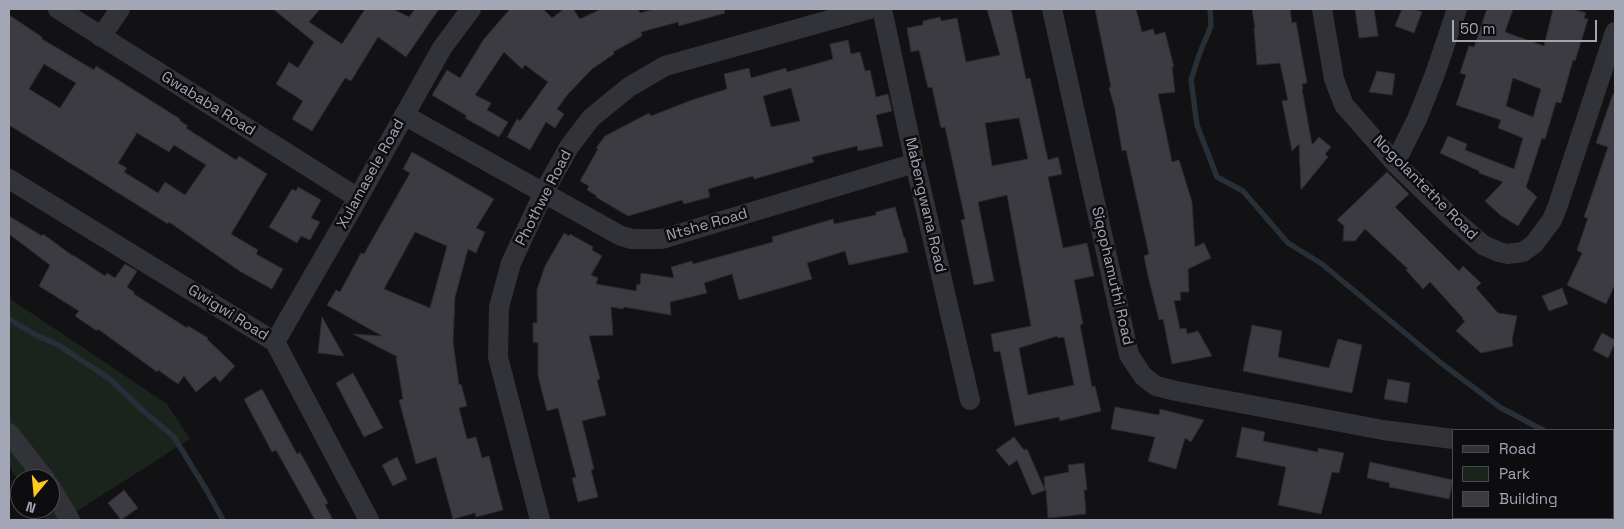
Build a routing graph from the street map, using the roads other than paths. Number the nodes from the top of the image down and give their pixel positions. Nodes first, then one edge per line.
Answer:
1 (58, 9) edge
2 (120, 9) edge
3 (471, 9) edge
4 (869, 9) edge
5 (882, 9) edge
6 (1052, 9) edge
7 (1322, 9) edge
8 (1457, 9) edge
9 (1615, 32) edge
10 (101, 37) junction
11 (404, 115) junction
12 (915, 162) junction
13 (1395, 163) junction
14 (9, 179) edge
15 (544, 192) junction
16 (358, 198) junction
17 (274, 342) junction
18 (970, 400) dead end
19 (9, 433) edge
20 (1452, 439) edge
21 (37, 469) edge
22 (60, 503) edge
23 (70, 520) edge
24 (369, 520) edge
25 (540, 520) edge

1 - 10 street, Gwababa Road
2 - 10 street
3 - 11 street, Xulamasele Road
4 - 15 street, Phothwe Road
5 - 12 street, Mabengwana Road
6 - 20 street, Siqophamuthi Road
7 - 13 street, Nogolantethe Road
8 - 13 street
9 - 13 street, Nogolantethe Road
10 - 16 street, Gwababa Road
11 - 15 street, Ntshe Road
11 - 16 street, Xulamasele Road
12 - 15 street, Ntshe Road
12 - 18 street, Mabengwana Road
14 - 17 street, Gwigwi Road
15 - 25 street, Phothwe Road
16 - 17 street, Xulamasele Road
17 - 24 street, Gwigwi Road
19 - 21 street
22 - 23 street

